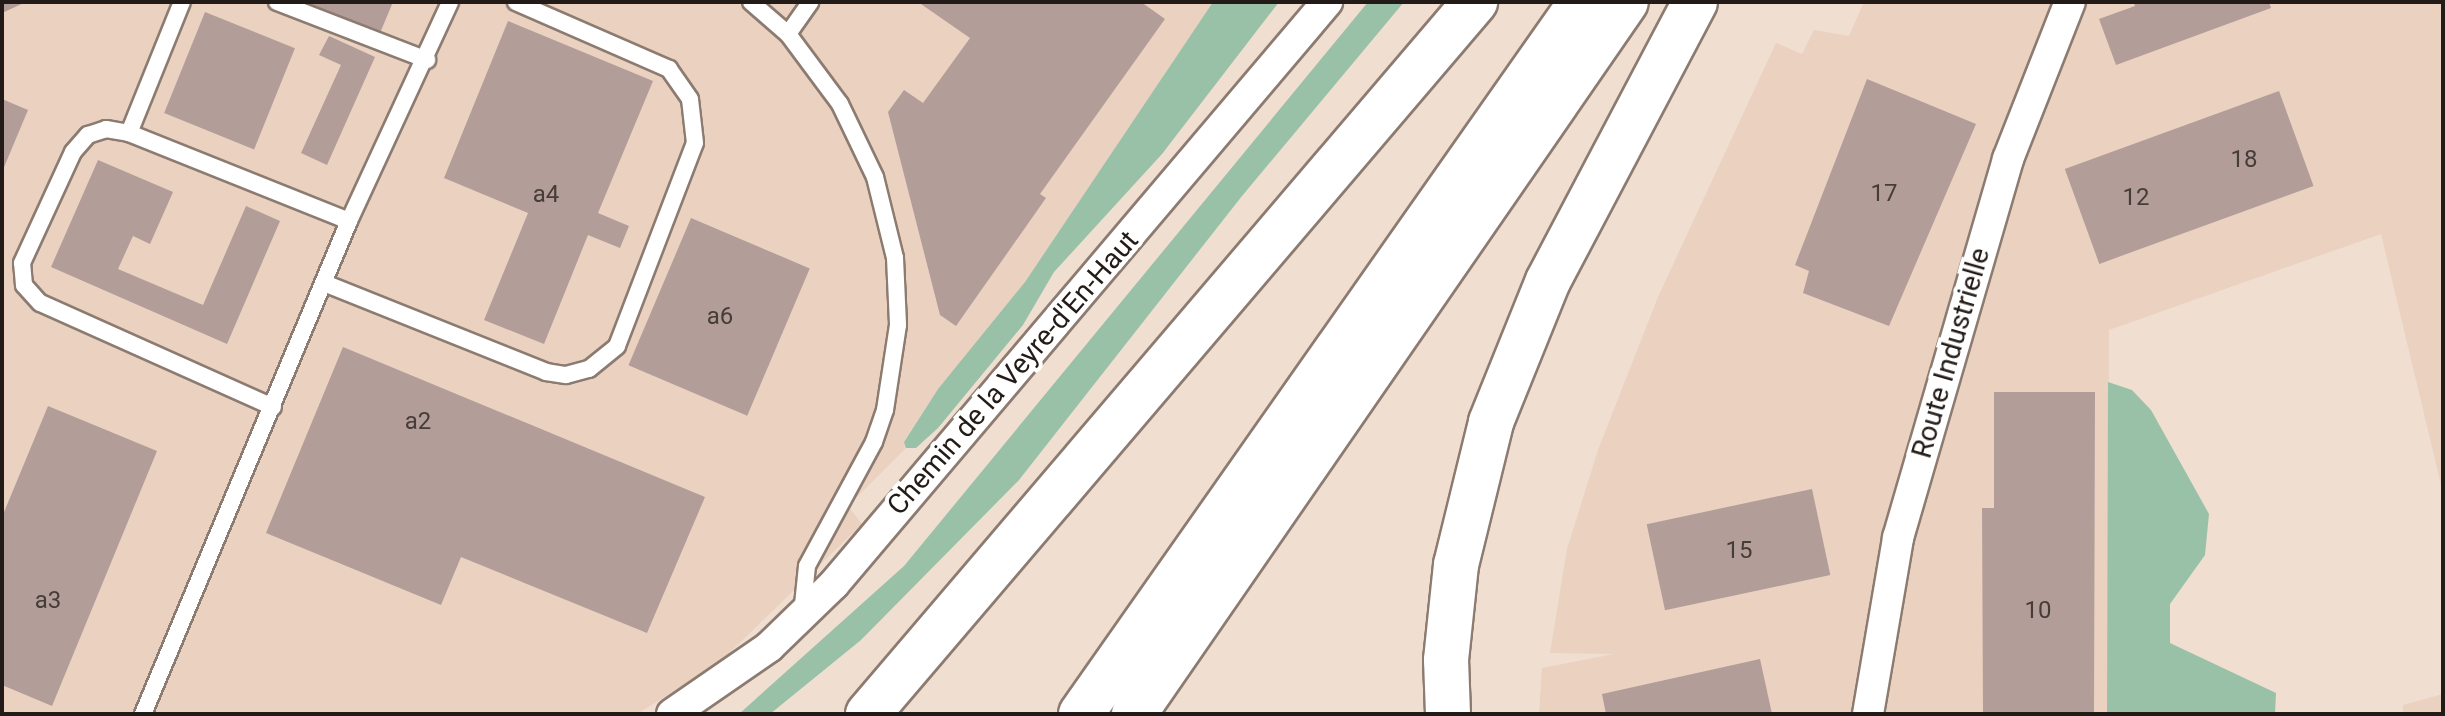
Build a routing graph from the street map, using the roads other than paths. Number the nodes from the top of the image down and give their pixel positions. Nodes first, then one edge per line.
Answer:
1 (182, 2) edge
2 (277, 2) edge
3 (450, 2) edge
4 (516, 2) edge
5 (751, 2) edge
6 (810, 2) edge
7 (1327, 2) edge
8 (1475, 2) edge
9 (1581, 2) edge
10 (1626, 2) edge
11 (1695, 2) edge
12 (2070, 2) edge
13 (788, 34) junction
14 (427, 60) junction
15 (129, 133) junction
16 (349, 221) junction
17 (324, 283) junction
18 (273, 407) junction
19 (802, 615) junction
20 (143, 714) edge
21 (672, 714) edge
22 (868, 714) edge
23 (1081, 714) edge
24 (1134, 714) edge
25 (1448, 714) edge
26 (1868, 714) edge

1 - 15 lane
2 - 14 lane
3 - 14 lane
4 - 17 lane
5 - 13 lane
6 - 13 lane
7 - 19 street, Chemin de la Veyre-d'En-Haut
8 - 22 highway
9 - 23 highway
10 - 24 highway
11 - 25 highway
12 - 26 street, Route Industrielle
13 - 19 lane
14 - 16 lane
15 - 16 lane
15 - 18 lane
16 - 17 lane
17 - 18 lane
18 - 20 lane
19 - 21 street, Chemin de la Veyre-d'En-Haut

